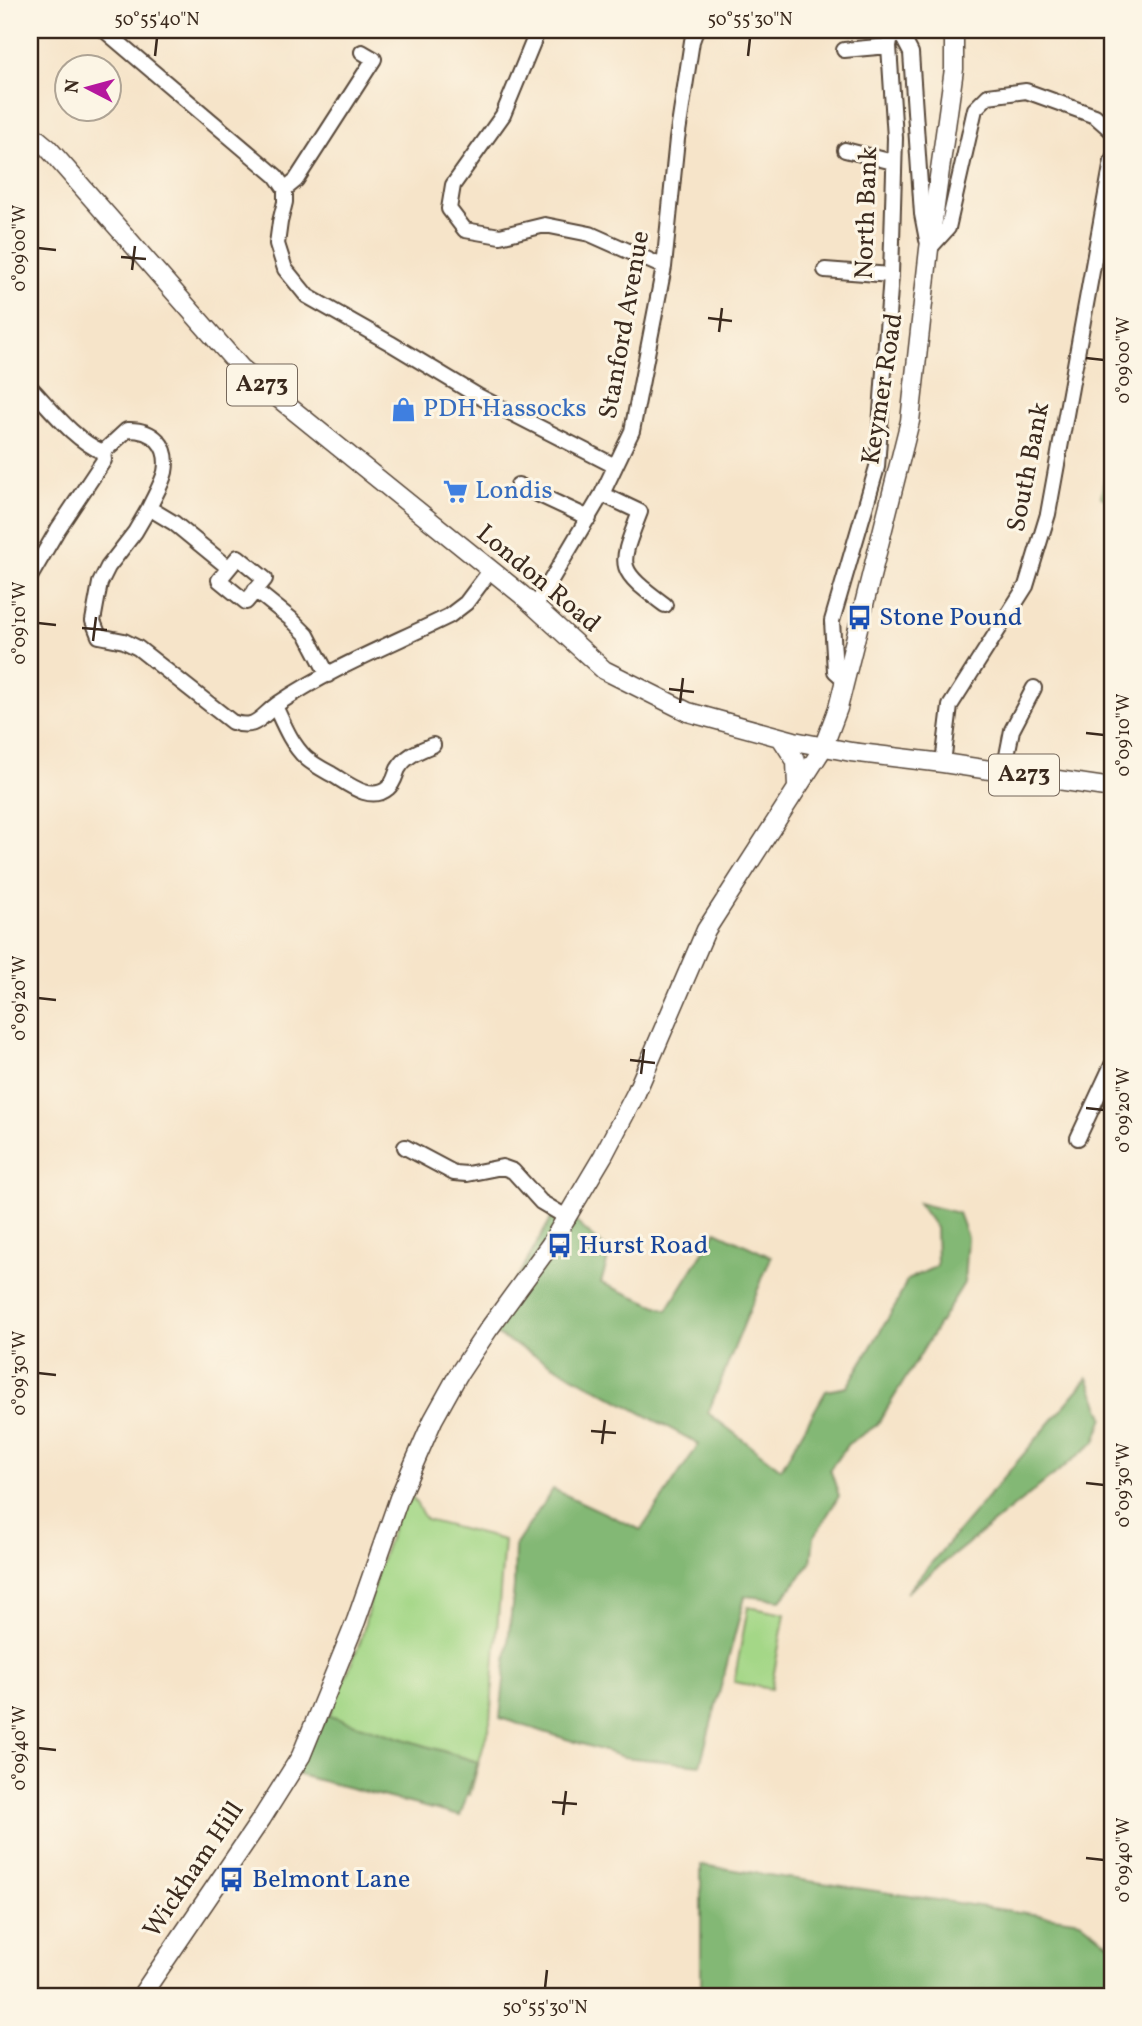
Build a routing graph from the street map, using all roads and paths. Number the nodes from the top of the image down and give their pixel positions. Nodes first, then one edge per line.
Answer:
1 (538, 30) edge
2 (696, 30) edge
3 (892, 30) edge
4 (899, 30) edge
5 (954, 30) edge
6 (113, 33) edge
7 (889, 46) junction
8 (844, 50) dead end
9 (362, 52) dead end
10 (1112, 131) edge
11 (30, 133) edge
12 (845, 150) dead end
13 (1112, 161) edge
14 (893, 162) junction
15 (285, 189) junction
16 (929, 249) junction
17 (664, 267) junction
18 (825, 270) dead end
19 (891, 275) junction
20 (31, 391) edge
21 (103, 452) junction
22 (615, 467) junction
23 (518, 485) dead end
24 (602, 494) junction
25 (149, 508) junction
26 (589, 517) junction
27 (490, 571) junction
28 (30, 578) edge
29 (665, 605) dead end
30 (535, 607) junction
31 (328, 675) junction
32 (845, 680) junction
33 (1034, 688) dead end
34 (275, 706) junction
35 (781, 738) junction
36 (433, 745) dead end
37 (823, 748) junction
38 (943, 763) junction
39 (1004, 771) junction
40 (797, 788) junction
41 (1112, 788) edge
42 (1112, 1065) edge
43 (1078, 1138) dead end
44 (405, 1147) dead end
45 (568, 1218) junction
46 (141, 1996) edge

1 - 17 street
2 - 17 street, Stanford Avenue
3 - 7 street, North Bank
4 - 16 street
5 - 16 main road, Keymer Road
6 - 15 street
7 - 8 street
7 - 14 street, North Bank
9 - 15 street
10 - 16 street
11 - 27 main road, London Road / A273
12 - 14 street
13 - 38 street, South Bank
14 - 19 street, North Bank
15 - 22 street
16 - 32 main road, Keymer Road
17 - 22 street, Stanford Avenue
18 - 19 street
19 - 32 street, North Bank
20 - 21 street
21 - 25 street
21 - 28 street
22 - 24 street, Stanford Avenue
23 - 26 street
24 - 26 street, Stanford Avenue
24 - 29 street
25 - 31 street
25 - 34 street
26 - 30 street, Stanford Avenue
27 - 30 main road, London Road / A273
27 - 31 street
30 - 35 main road, London Road / A273
31 - 34 street
32 - 37 main road, Keymer Road
33 - 39 street
34 - 36 street
35 - 37 main road, London Road / A273
35 - 40 main road
37 - 38 main road, A273
37 - 40 main road
38 - 39 main road, A273
39 - 41 main road, A273
40 - 45 main road
42 - 43 street
44 - 45 street
45 - 46 main road, Wickham Hill

